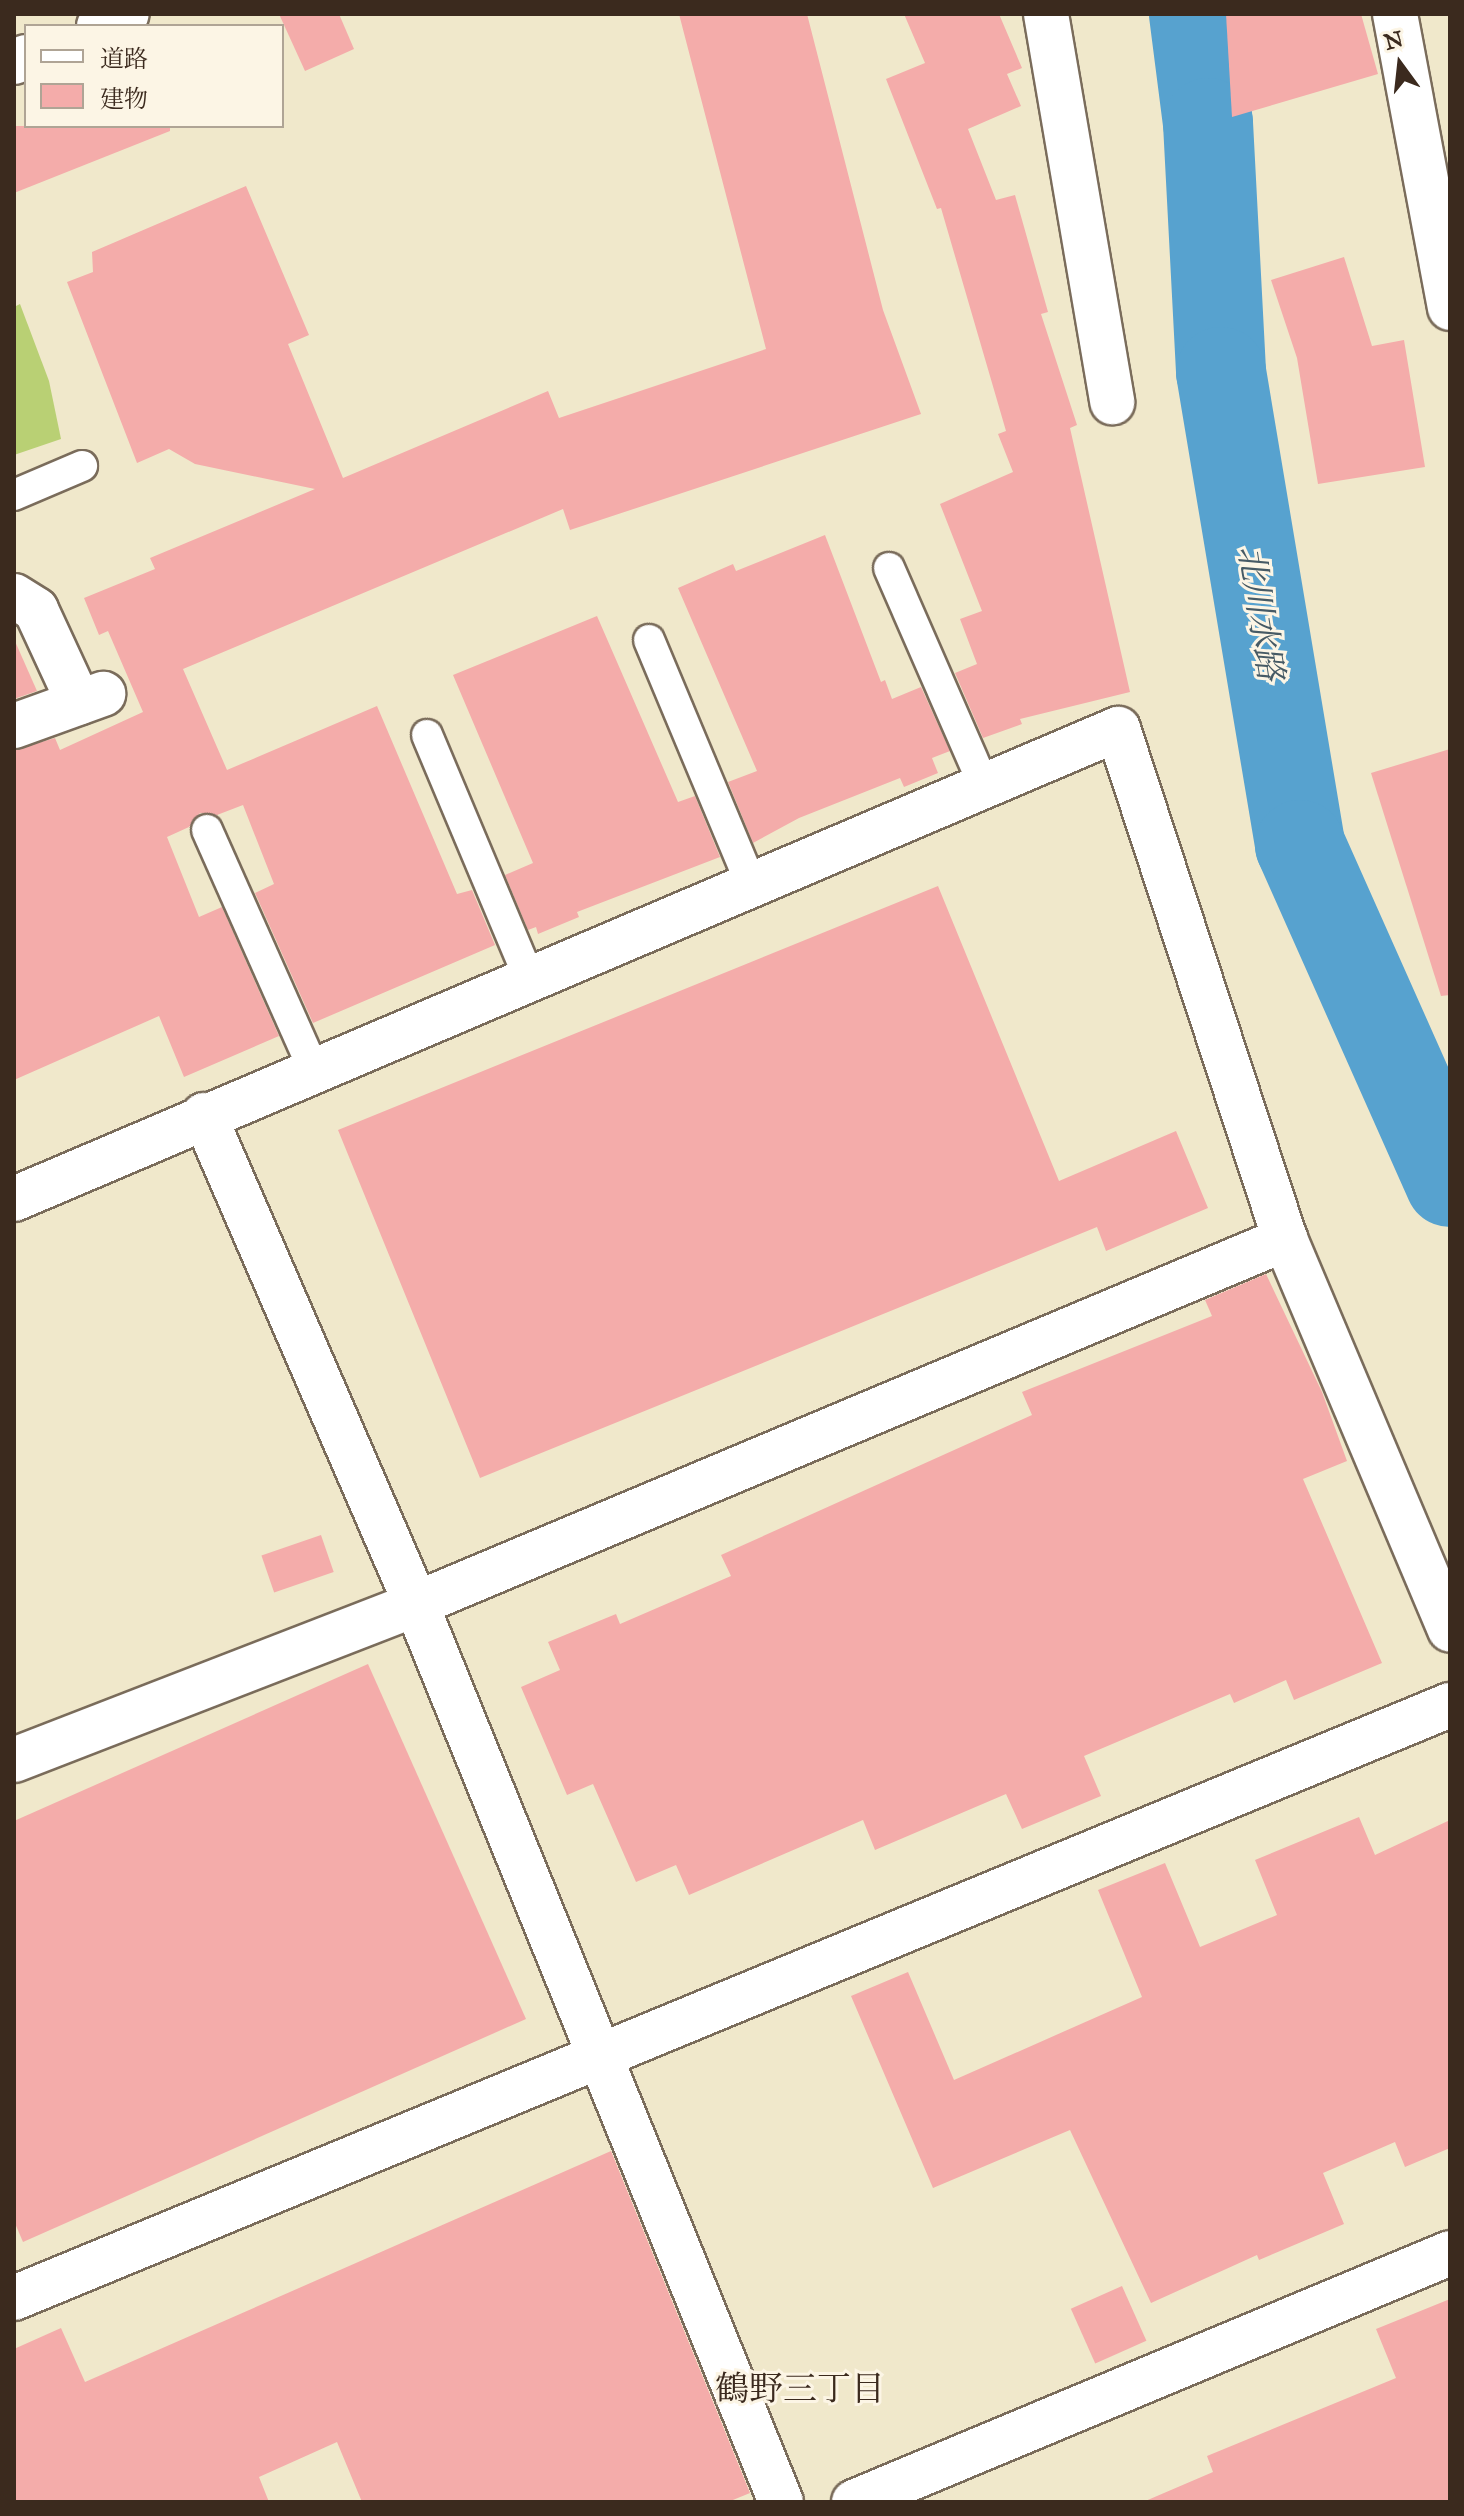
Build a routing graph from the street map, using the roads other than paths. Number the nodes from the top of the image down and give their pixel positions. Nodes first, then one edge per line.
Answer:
1 (127, 14) edge
2 (1046, 14) edge
3 (1395, 14) edge
4 (104, 24) edge
5 (1450, 308) edge
6 (1112, 402) dead end
7 (82, 466) dead end
8 (14, 495) edge
9 (889, 568) dead end
10 (14, 596) edge
11 (649, 640) dead end
12 (14, 726) edge
13 (427, 735) dead end
14 (984, 785) junction
15 (207, 830) dead end
16 (751, 884) junction
17 (529, 978) junction
18 (313, 1068) junction
19 (204, 1115) junction
20 (14, 1199) edge
21 (1285, 1239) junction
22 (416, 1604) junction
23 (1450, 1630) edge
24 (1450, 1705) edge
25 (14, 1760) edge
26 (602, 2054) junction
27 (1450, 2253) edge
28 (14, 2298) edge
29 (781, 2502) edge
30 (854, 2502) edge

1 - 4 street
2 - 6 street
3 - 5 street
7 - 8 lane
9 - 14 lane
10 - 12 street
11 - 16 lane
13 - 17 lane
14 - 16 street
14 - 21 street
15 - 18 lane
16 - 17 street
17 - 18 street
18 - 19 street
19 - 20 street
19 - 22 street
21 - 22 street
21 - 23 street
22 - 25 street
22 - 26 street
24 - 26 street
26 - 28 street
26 - 29 street
27 - 30 street

